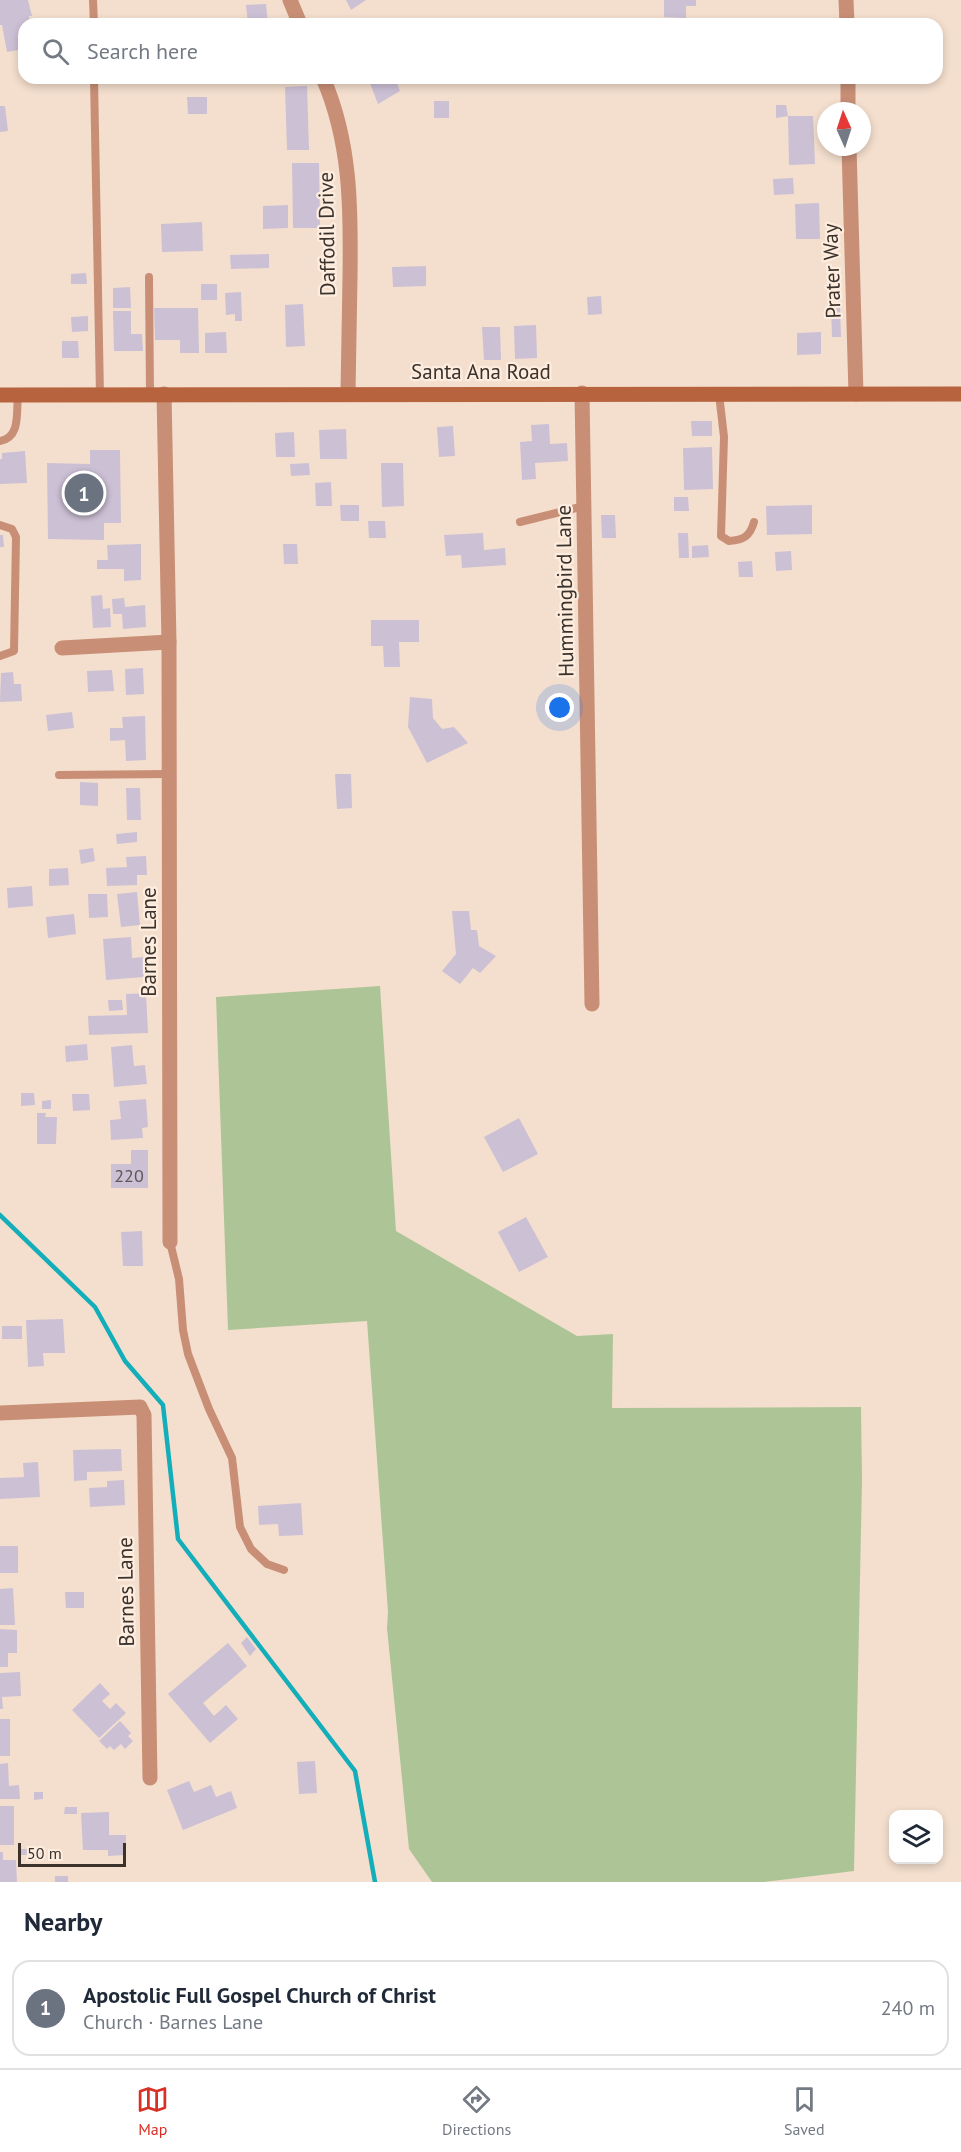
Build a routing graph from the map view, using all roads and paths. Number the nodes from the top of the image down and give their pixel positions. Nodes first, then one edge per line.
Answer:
1 (93, 0) edge
2 (290, 0) edge
3 (846, 0) edge
4 (94, 18) edge
5 (298, 18) edge
6 (847, 18) edge
7 (94, 84) edge
8 (325, 84) edge
9 (848, 84) edge
10 (848, 102) edge
11 (849, 156) edge
12 (149, 277) dead end
13 (348, 393) junction
14 (582, 393) junction
15 (157, 394) junction
16 (719, 394) junction
17 (856, 394) junction
18 (961, 394) edge
19 (0, 395) edge
20 (18, 395) junction
21 (100, 395) junction
22 (0, 441) edge
23 (584, 506) junction
24 (520, 522) dead end
25 (754, 522) dead end
26 (0, 525) edge
27 (169, 642) junction
28 (62, 648) dead end
29 (0, 656) edge
30 (170, 774) junction
31 (59, 776) dead end
32 (592, 1004) dead end
33 (170, 1242) joint
34 (0, 1413) edge
35 (284, 1570) dead end
36 (150, 1778) dead end

1 - 4 lane
2 - 5 street
3 - 6 street
7 - 21 lane
8 - 13 street, Daffodil Drive
9 - 10 street
11 - 17 street, Prater Way
12 - 15 lane
13 - 14 street, Santa Ana Road
13 - 15 street, Santa Ana Road
14 - 16 street, Santa Ana Road
14 - 23 street, Hummingbird Lane
15 - 21 street, Santa Ana Road
15 - 27 street, Barnes Lane
16 - 17 street, Santa Ana Road
16 - 25 lane
17 - 18 street, Santa Ana Road
19 - 20 street, Santa Ana Road
20 - 21 street, Santa Ana Road
20 - 22 lane
23 - 24 lane
23 - 32 street, Hummingbird Lane
26 - 29 lane
27 - 28 street
27 - 30 street, Barnes Lane
30 - 31 lane
30 - 33 street, Barnes Lane
33 - 35 lane
34 - 36 street, Barnes Lane

